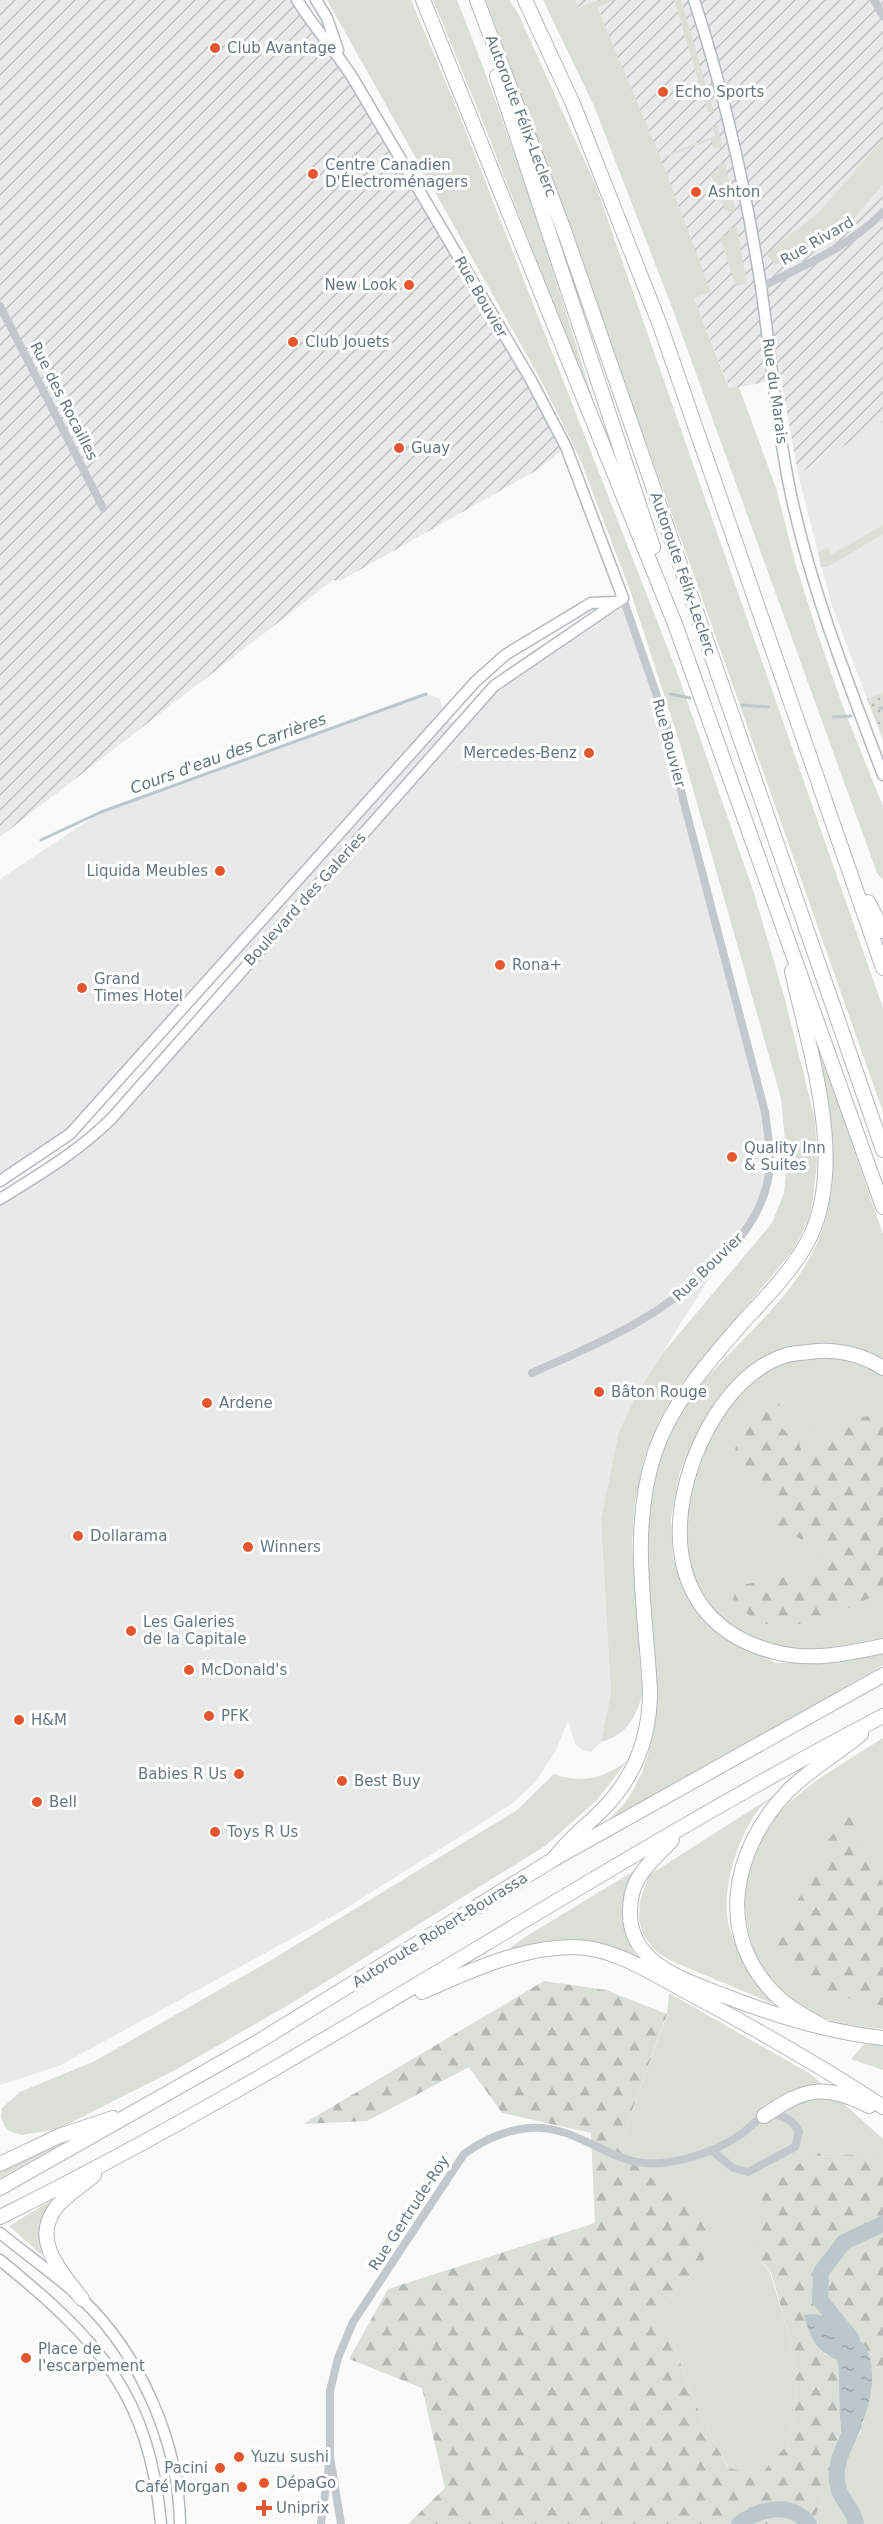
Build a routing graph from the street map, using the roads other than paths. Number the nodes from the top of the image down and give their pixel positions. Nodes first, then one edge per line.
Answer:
1 (297, 0) edge
2 (316, 0) edge
3 (423, 0) edge
4 (471, 0) edge
5 (477, 0) edge
6 (525, 0) edge
7 (694, 0) edge
8 (874, 0) edge
9 (883, 16) edge
10 (339, 56) junction
11 (883, 212) edge
12 (761, 287) junction
13 (0, 306) edge
14 (103, 508) dead end
15 (618, 600) junction
16 (675, 624) junction
17 (883, 775) edge
18 (848, 862) junction
19 (780, 916) junction
20 (883, 931) edge
21 (883, 968) edge
22 (883, 1150) edge
23 (0, 1181) edge
24 (0, 1199) edge
25 (883, 1207) edge
26 (883, 1368) edge
27 (532, 1372) dead end
28 (883, 1646) edge
29 (883, 1675) edge
30 (883, 1717) edge
31 (686, 1826) junction
32 (554, 1859) junction
33 (366, 2018) junction
34 (825, 2028) junction
35 (883, 2038) edge
36 (883, 2107) edge
37 (144, 2108) junction
38 (883, 2114) edge
39 (764, 2116) junction
40 (711, 2150) junction
41 (112, 2160) junction
42 (0, 2164) edge
43 (0, 2188) edge
44 (0, 2217) edge
45 (0, 2233) edge
46 (0, 2260) edge
47 (82, 2299) junction
48 (330, 2457) junction
49 (161, 2524) edge
50 (180, 2524) edge
51 (321, 2524) edge
52 (340, 2524) edge

1 - 10 street, Rue Bouvier
2 - 10 street, Rue Bouvier
3 - 16 highway
4 - 16 highway
5 - 22 highway, Autoroute Félix-Leclerc
6 - 18 highway
7 - 12 street, Rue du Marais
8 - 9 street
10 - 15 street, Rue Bouvier
11 - 12 street, Rue Rivard
12 - 17 street, Rue du Marais
13 - 14 street, Rue des Rocailles
15 - 23 street, Boulevard des Galeries
15 - 24 street, Boulevard des Galeries
15 - 27 street, Rue Bouvier
16 - 19 highway
18 - 20 highway
18 - 21 highway
19 - 25 highway
19 - 32 highway
26 - 28 highway
29 - 32 highway, Autoroute Robert-Bourassa
30 - 31 highway
30 - 34 highway
31 - 33 highway
31 - 34 highway
32 - 37 highway, Autoroute Robert-Bourassa
33 - 36 highway
33 - 41 highway
34 - 35 highway
37 - 42 highway
37 - 43 highway, Autoroute Robert-Bourassa
38 - 39 highway
39 - 40 street, Rue Gertrude-Roy
39 - 40 street
40 - 48 street, Rue Gertrude-Roy
41 - 44 highway
41 - 47 highway
45 - 47 street
46 - 49 street
47 - 50 street
48 - 51 street, Rue Gertrude-Roy
48 - 52 street, Rue Gertrude-Roy

